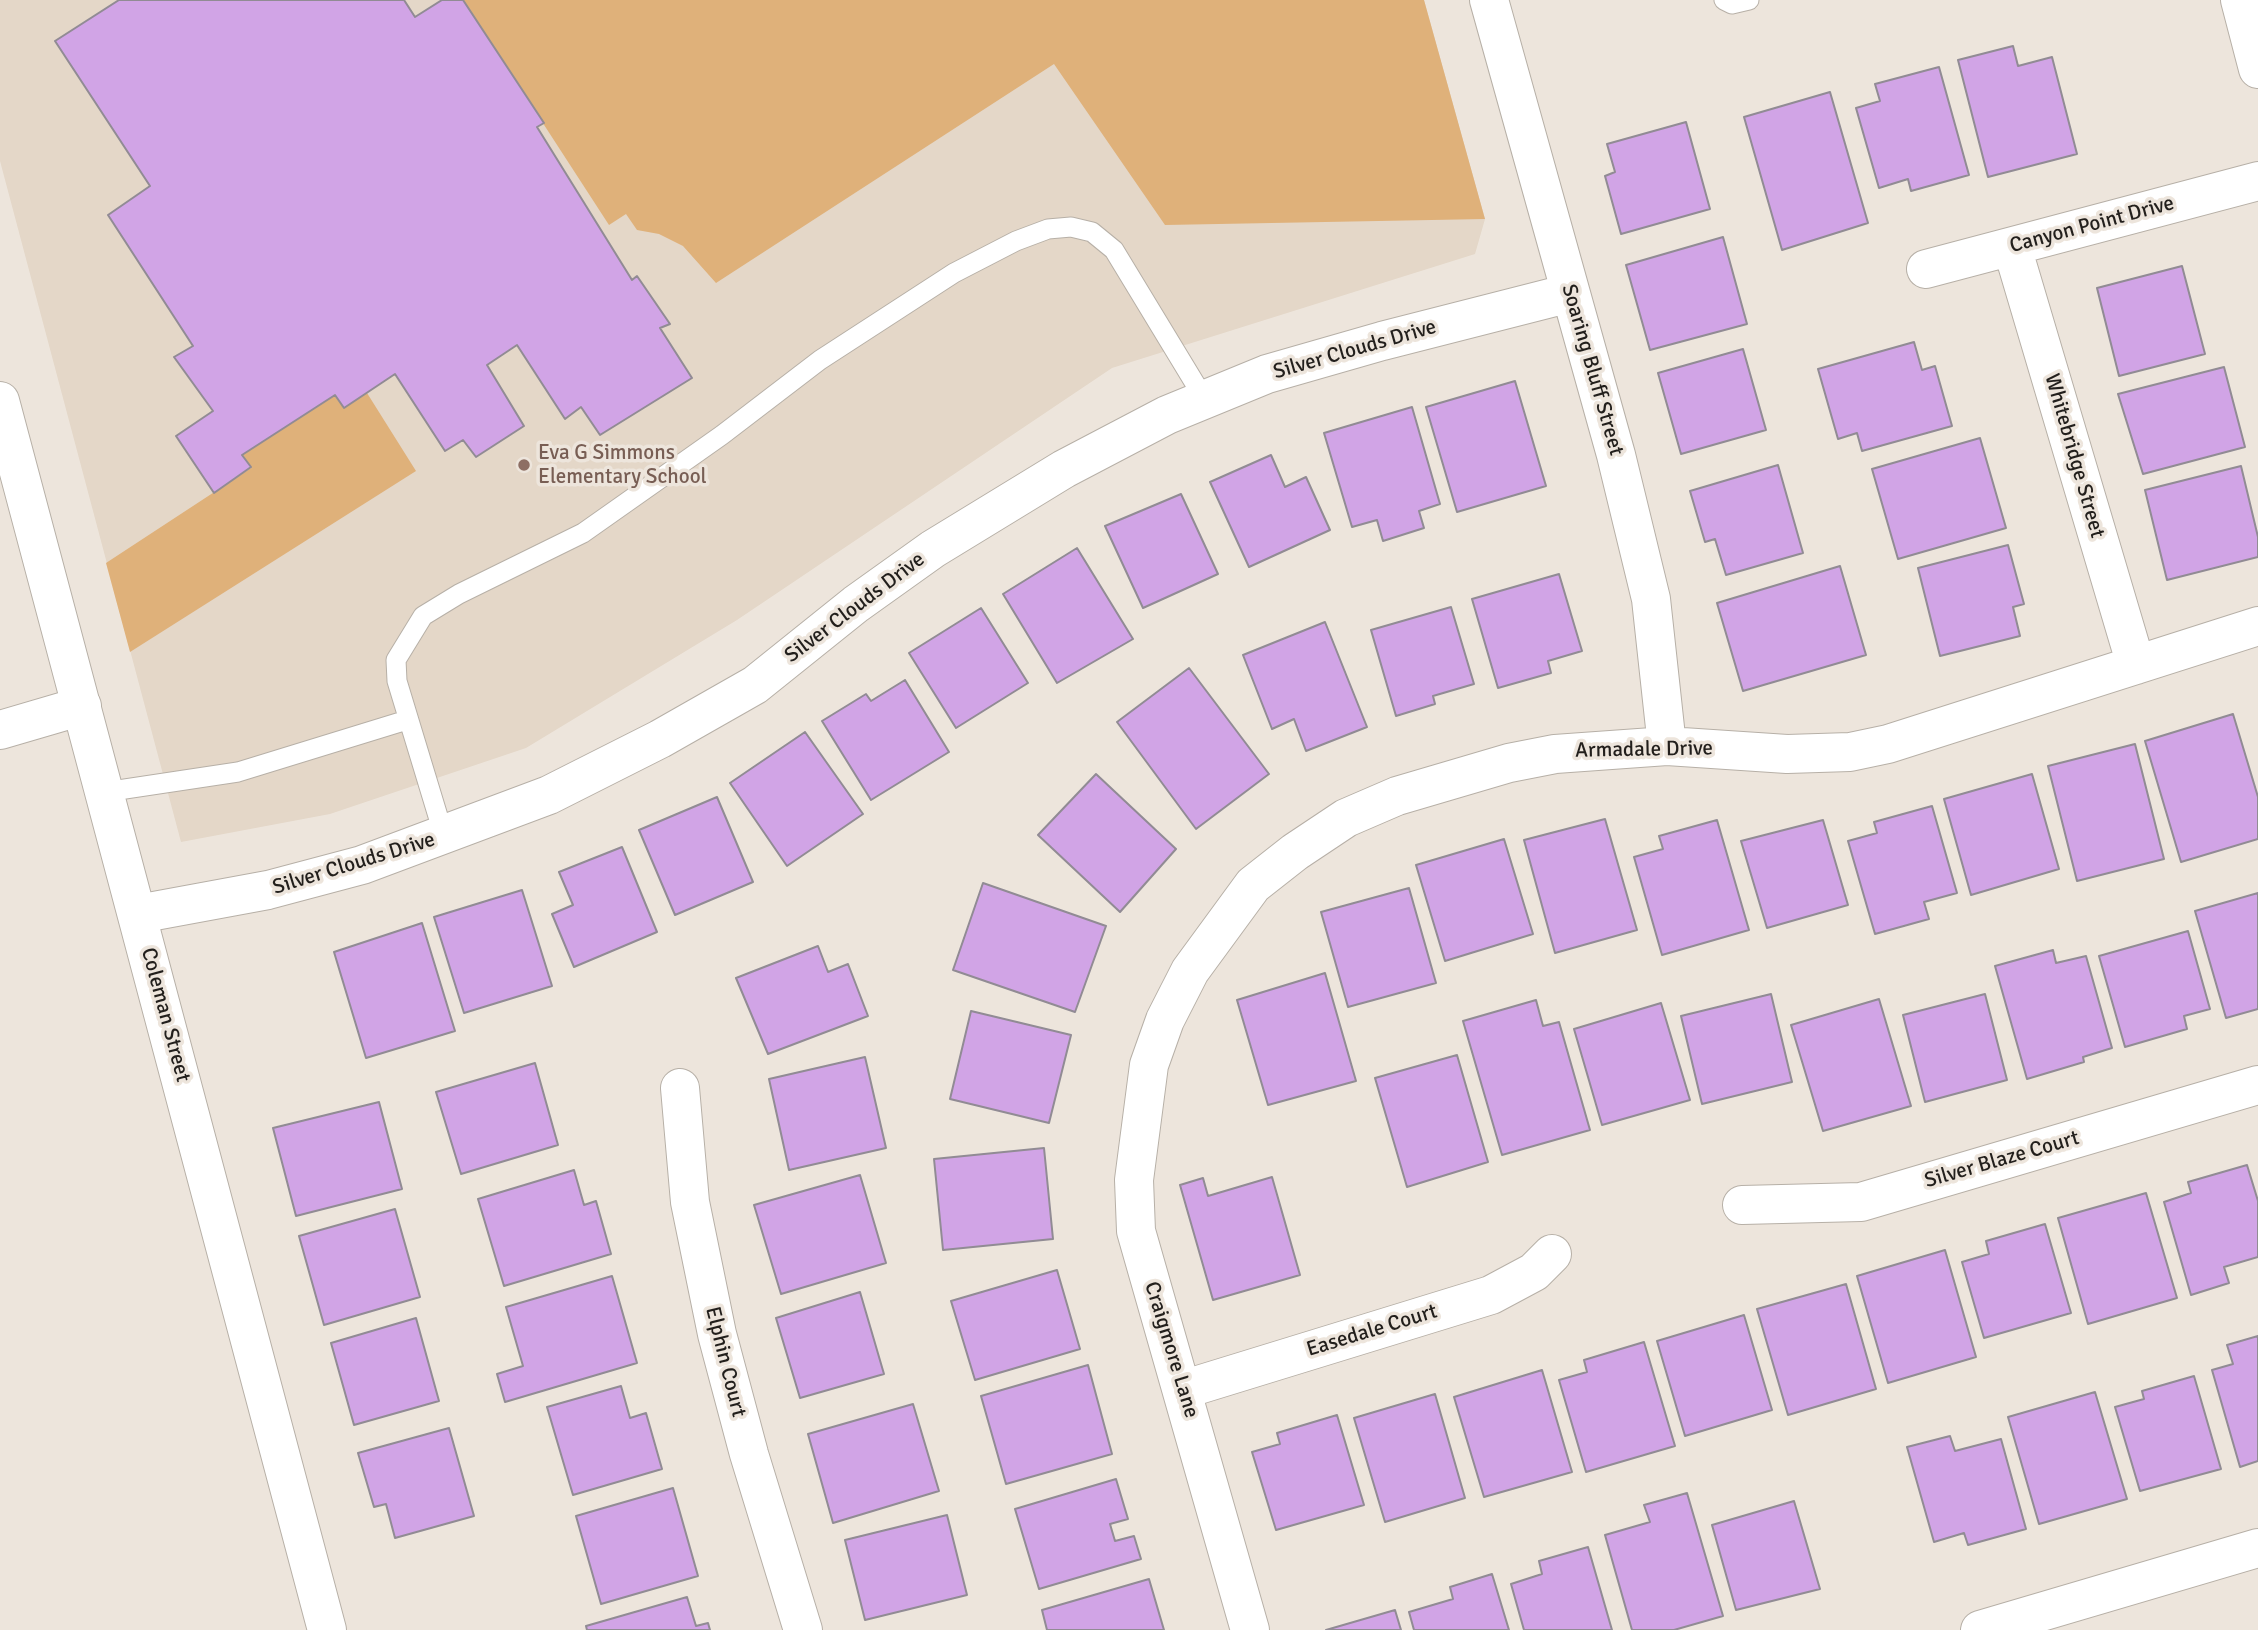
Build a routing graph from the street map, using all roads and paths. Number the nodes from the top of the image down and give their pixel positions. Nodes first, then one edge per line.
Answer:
1 (1489, 0) edge
2 (1724, 0) edge
3 (1749, 0) edge
4 (2240, 0) edge
5 (2258, 69) edge
6 (2258, 181) edge
7 (2012, 247) junction
8 (1926, 269) dead end
9 (1570, 293) junction
10 (1205, 400) junction
11 (0, 401) edge
12 (2258, 626) edge
13 (2136, 665) junction
14 (82, 706) junction
15 (407, 720) junction
16 (0, 730) edge
17 (1667, 746) junction
18 (105, 792) junction
19 (444, 836) junction
20 (138, 914) junction
21 (1149, 1065) joint
22 (2258, 1085) edge
23 (680, 1088) dead end
24 (1742, 1205) dead end
25 (1552, 1254) dead end
26 (1182, 1390) junction
27 (2258, 1548) edge
28 (327, 1630) edge
29 (803, 1630) edge
30 (1250, 1630) edge
31 (1980, 1630) edge

1 - 9 street, Soaring Bluff Street
2 - 3 lane
4 - 5 street
6 - 7 street, Canyon Point Drive
7 - 8 street, Canyon Point Drive
7 - 13 street, Whitebridge Street
9 - 10 street, Silver Clouds Drive
9 - 17 street, Soaring Bluff Street
10 - 15 lane
10 - 19 street, Silver Clouds Drive
11 - 14 street, Coleman Street
12 - 13 street, Armadale Drive
13 - 17 street, Armadale Drive
14 - 16 street
14 - 18 street, Coleman Street
15 - 18 lane
15 - 19 lane
17 - 21 street, Armadale Drive
18 - 20 street, Coleman Street
19 - 20 street, Silver Clouds Drive
20 - 28 street, Coleman Street
21 - 26 street, Craigmore Lane
22 - 24 street, Silver Blaze Court
23 - 29 street, Elphin Court
25 - 26 street, Easedale Court
26 - 30 street, Craigmore Lane
27 - 31 street

